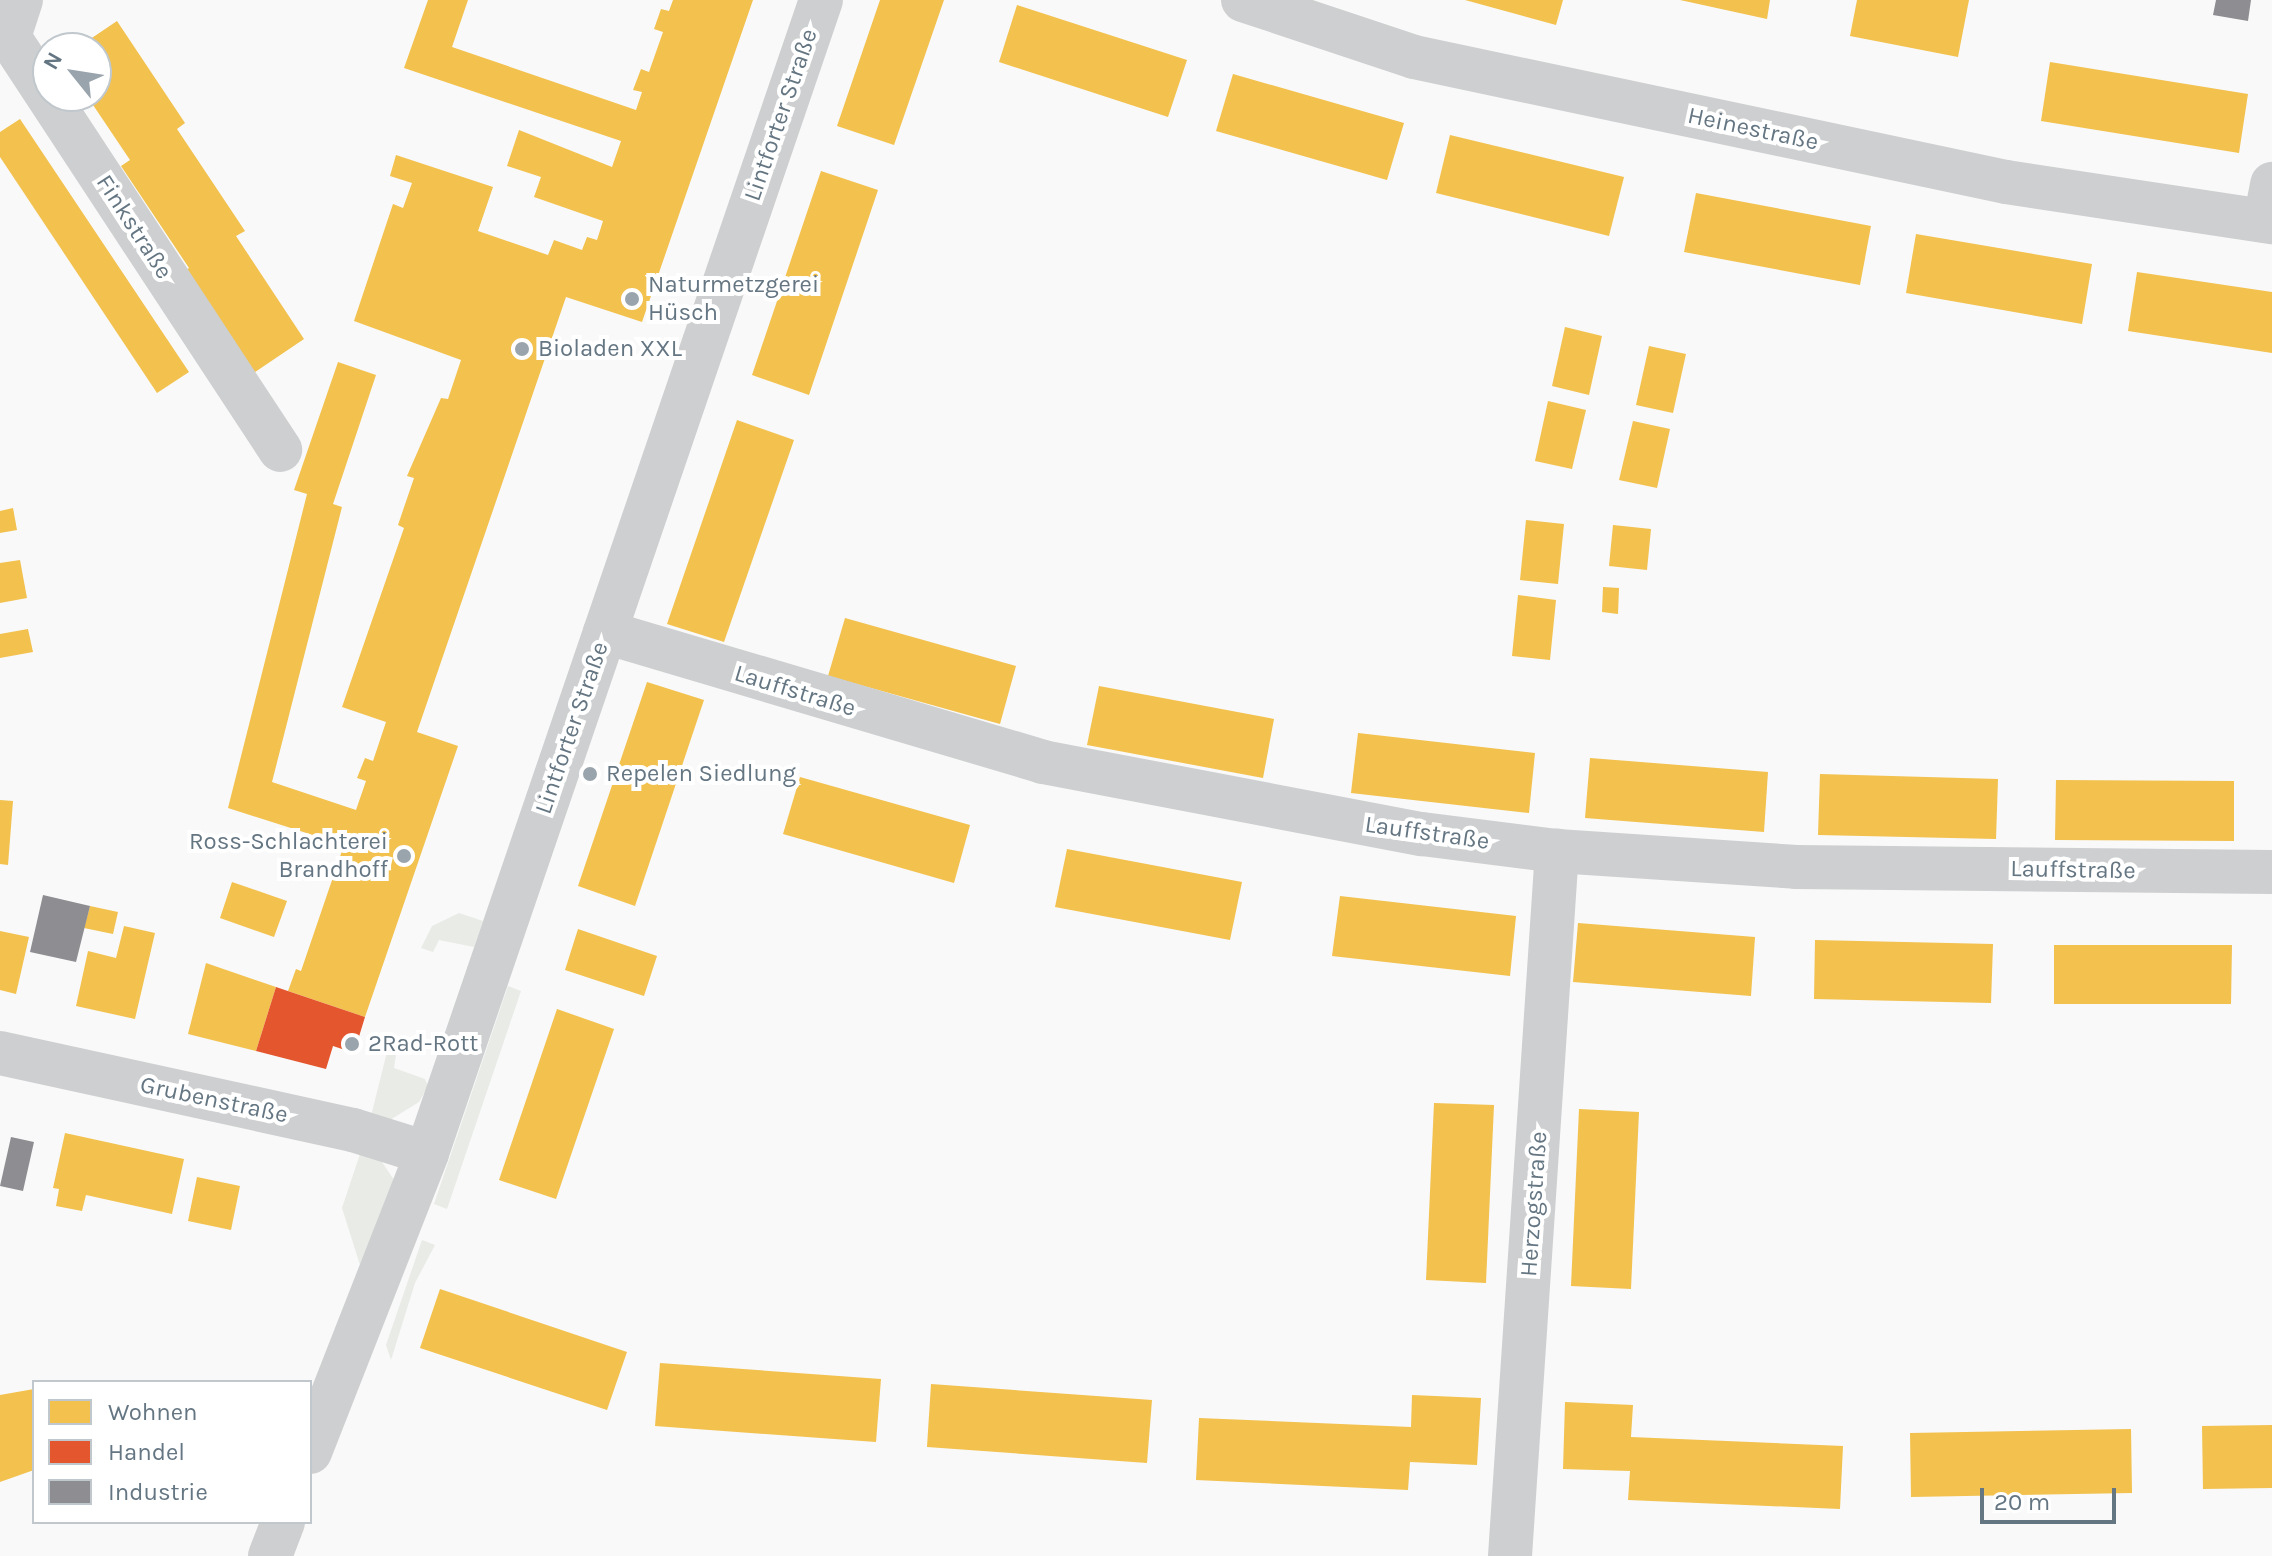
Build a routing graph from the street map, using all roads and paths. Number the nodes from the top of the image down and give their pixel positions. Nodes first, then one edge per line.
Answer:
1 (21, 0) edge
2 (821, 0) edge
3 (1243, 0) edge
4 (2270, 209) edge
5 (280, 450) dead end
6 (605, 632) junction
7 (1557, 851) junction
8 (2272, 872) edge
9 (0, 1053) edge
10 (427, 1153) junction
11 (312, 1447) edge
12 (282, 1524) edge
13 (270, 1556) edge
14 (1510, 1556) edge

1 - 5 street, Finkstraße
2 - 6 street, Lintforter Straße
3 - 4 street, Heinestraße
6 - 7 street, Lauffstraße
6 - 10 street, Lintforter Straße
7 - 8 street, Lauffstraße
7 - 14 street, Herzogstraße
9 - 10 street, Grubenstraße
10 - 11 street, Lintforter Straße
12 - 13 street

